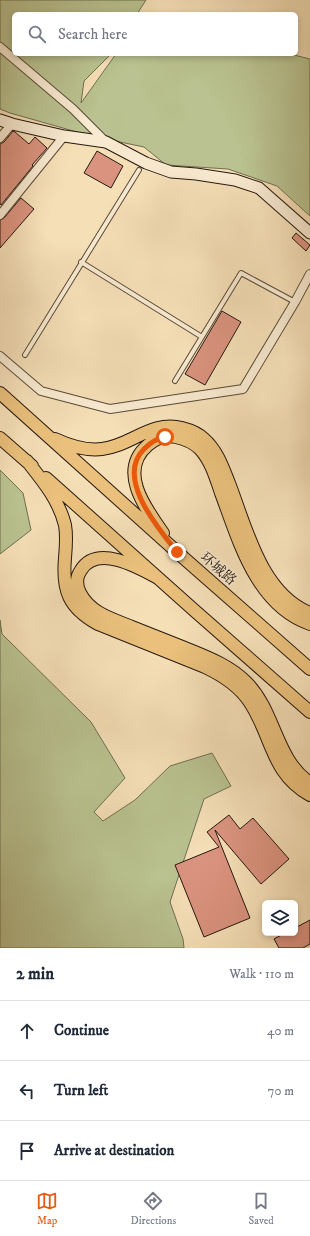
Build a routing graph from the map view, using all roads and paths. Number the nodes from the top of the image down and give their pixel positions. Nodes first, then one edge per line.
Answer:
1 (0, 47) edge
2 (0, 120) edge
3 (12, 124) junction
4 (64, 136) junction
5 (0, 138) edge
6 (106, 142) junction
7 (139, 170) dead end
8 (0, 214) edge
9 (310, 233) edge
10 (81, 262) junction
11 (310, 274) edge
12 (295, 302) junction
13 (202, 337) junction
14 (25, 355) dead end
15 (0, 356) edge
16 (175, 381) dead end
17 (0, 393) edge
18 (42, 432) junction
19 (0, 438) edge
20 (27, 461) junction
21 (177, 552) junction
22 (158, 578) junction
23 (310, 613) edge
24 (310, 624) edge
25 (310, 669) edge
26 (310, 712) edge
27 (310, 783) edge
28 (310, 795) edge

1 - 6 street
2 - 3 street
3 - 4 street
3 - 5 street
4 - 6 street
4 - 8 street
6 - 9 street
7 - 10 lane
10 - 13 lane
10 - 14 lane
11 - 12 street
12 - 13 lane
12 - 15 street
13 - 16 lane
17 - 18 main road, 环城路
18 - 21 main road, 环城路
18 - 23 main road
19 - 20 main road
20 - 22 main road
20 - 28 main road
21 - 24 main road
21 - 25 main road, 环城路
22 - 26 main road
22 - 27 main road

